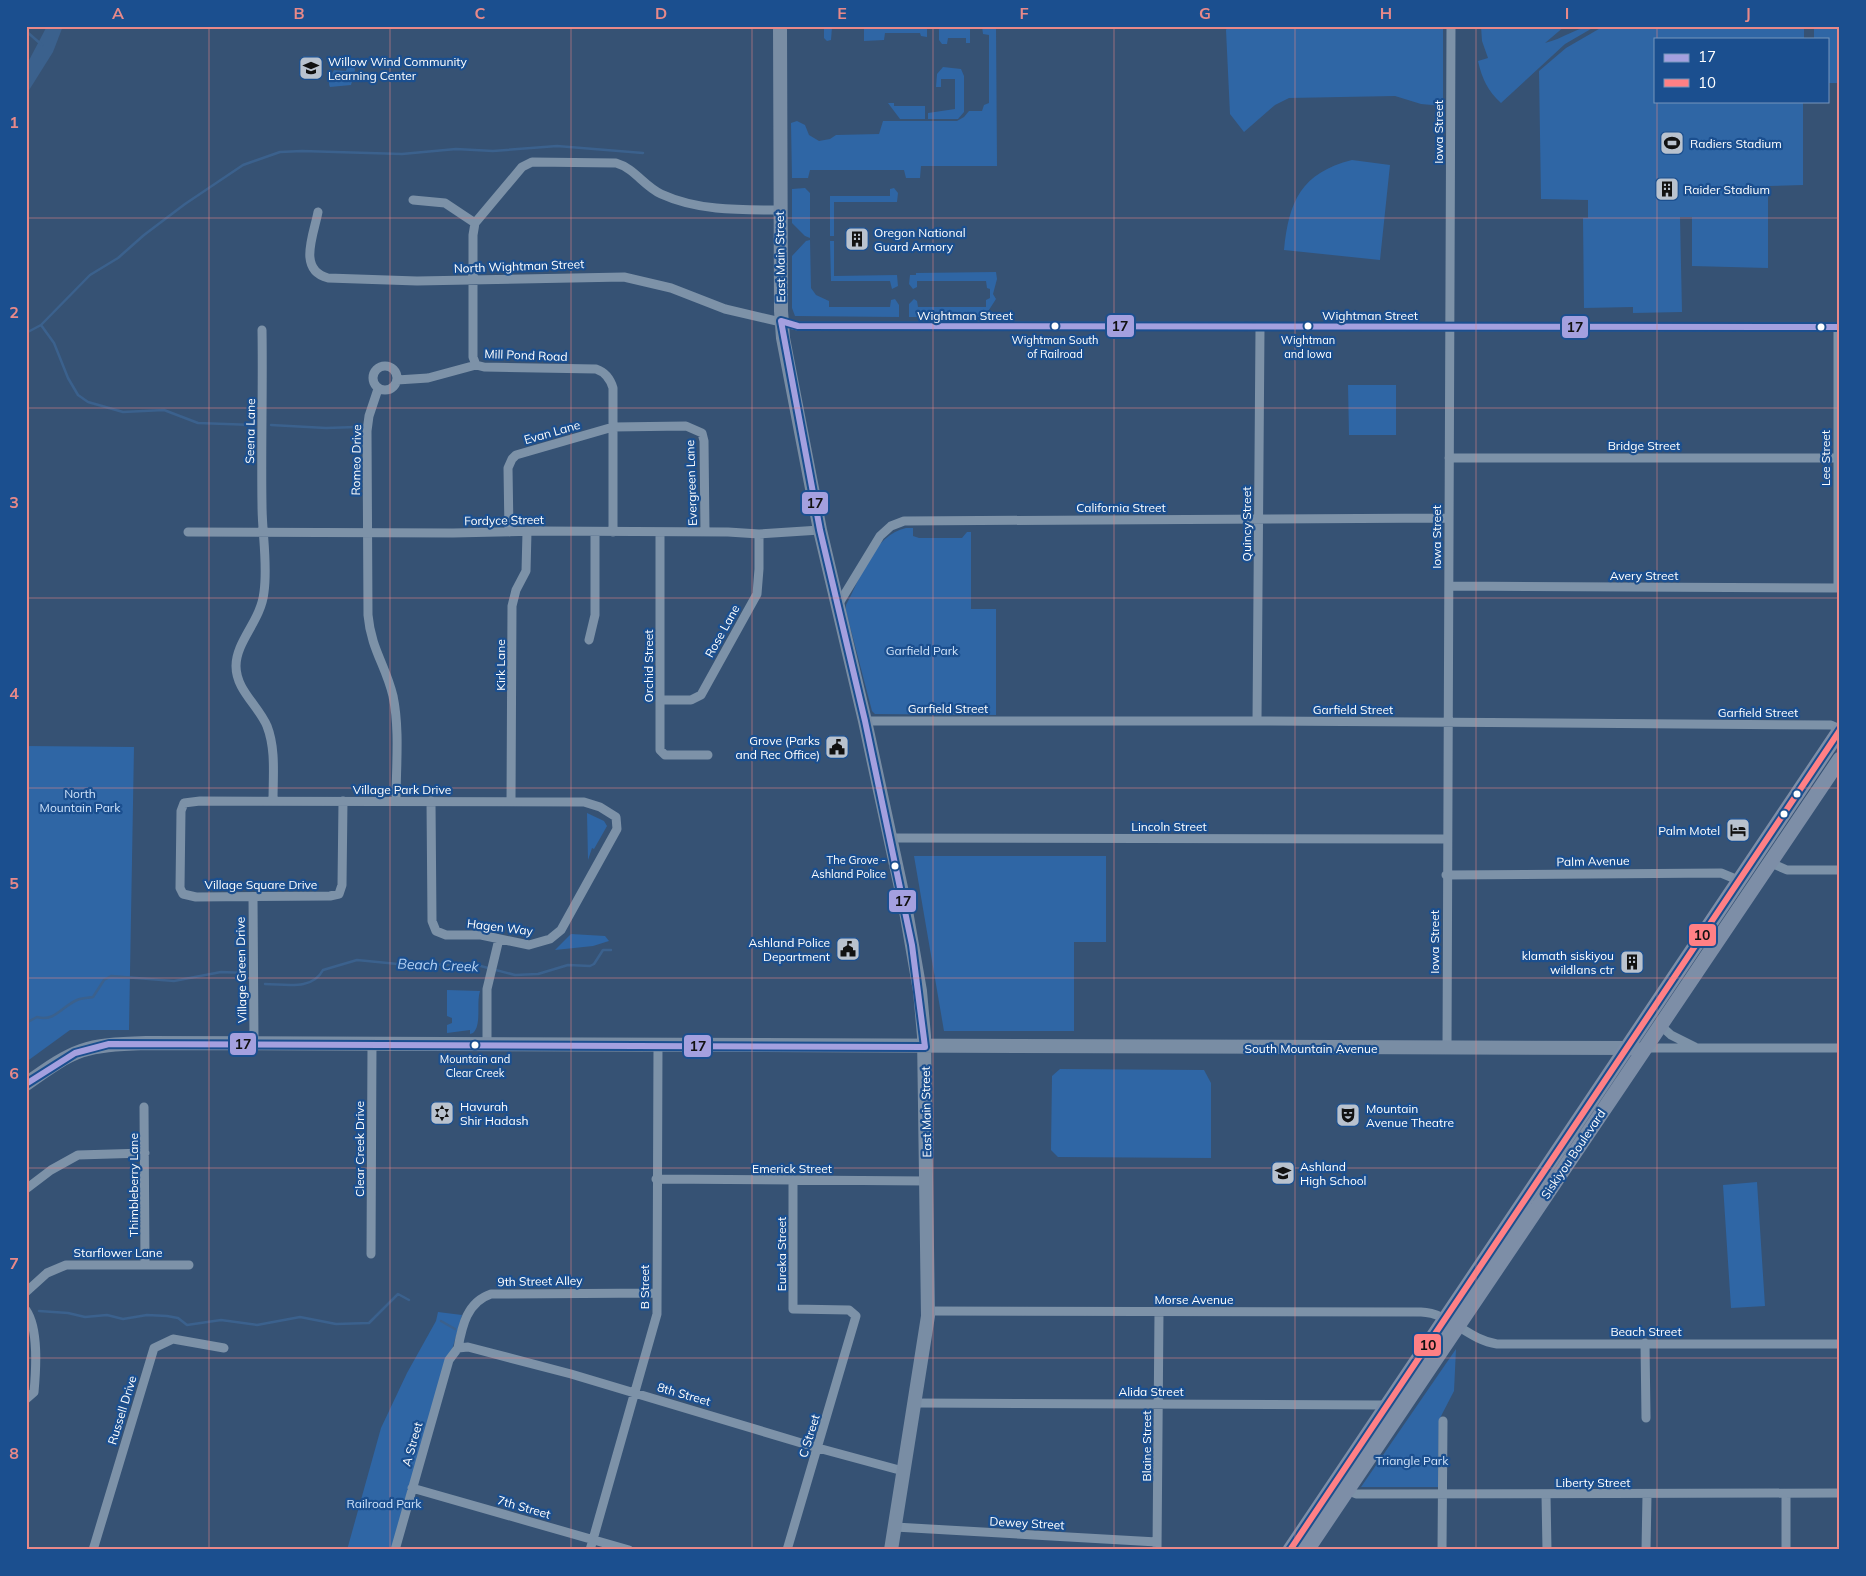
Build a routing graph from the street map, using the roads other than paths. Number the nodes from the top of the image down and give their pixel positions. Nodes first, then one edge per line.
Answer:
1 (780, 26) edge
2 (1451, 26) edge
3 (413, 200) dead end
4 (780, 210) junction
5 (318, 212) dead end
6 (475, 223) junction
7 (474, 280) junction
8 (781, 321) junction
9 (1260, 328) junction
10 (1449, 328) junction
11 (1839, 328) edge
12 (262, 330) dead end
13 (476, 365) junction
14 (397, 380) junction
15 (378, 389) junction
16 (613, 427) junction
17 (1449, 458) junction
18 (1839, 458) edge
19 (1449, 518) junction
20 (1258, 519) junction
21 (820, 530) junction
22 (188, 532) dead end
23 (265, 532) junction
24 (510, 532) junction
25 (527, 532) junction
26 (595, 532) junction
27 (613, 532) junction
28 (660, 532) junction
29 (705, 532) junction
30 (368, 533) junction
31 (759, 534) junction
32 (1449, 586) junction
33 (1839, 588) edge
34 (837, 606) junction
35 (589, 640) dead end
36 (660, 700) junction
37 (866, 721) junction
38 (1257, 721) junction
39 (1447, 722) junction
40 (1840, 729) edge
41 (708, 755) dead end
42 (1840, 759) edge
43 (273, 801) junction
44 (343, 801) junction
45 (396, 801) junction
46 (431, 801) junction
47 (511, 802) junction
48 (184, 803) joint
49 (616, 817) joint
50 (890, 838) junction
51 (1447, 839) junction
52 (1771, 863) junction
53 (1840, 870) edge
54 (1446, 875) junction
55 (1738, 880) junction
56 (253, 896) junction
57 (499, 939) junction
58 (1660, 1025) junction
59 (254, 1043) junction
60 (372, 1044) junction
61 (487, 1044) junction
62 (658, 1046) junction
63 (925, 1047) junction
64 (1447, 1048) junction
65 (1625, 1048) junction
66 (1645, 1048) junction
67 (1698, 1048) junction
68 (1840, 1048) edge
69 (26, 1084) edge
70 (144, 1107) dead end
71 (145, 1154) junction
72 (656, 1179) junction
73 (793, 1180) junction
74 (927, 1181) junction
75 (26, 1189) edge
76 (371, 1254) dead end
77 (145, 1264) junction
78 (189, 1265) dead end
79 (26, 1292) edge
80 (657, 1293) junction
81 (26, 1310) edge
82 (928, 1312) junction
83 (1159, 1312) junction
84 (1450, 1322) junction
85 (854, 1329) joint
86 (1645, 1344) junction
87 (1840, 1344) edge
88 (224, 1348) dead end
89 (458, 1348) junction
90 (636, 1393) junction
91 (26, 1400) edge
92 (915, 1403) junction
93 (1158, 1403) junction
94 (1387, 1405) junction
95 (1646, 1418) dead end
96 (1443, 1421) dead end
97 (818, 1448) junction
98 (903, 1471) junction
99 (412, 1488) junction
100 (1347, 1490) junction
101 (1840, 1493) edge
102 (1786, 1494) junction
103 (1442, 1495) junction
104 (1546, 1495) junction
105 (1646, 1495) junction
106 (895, 1527) junction
107 (593, 1540) junction
108 (1158, 1546) edge
109 (93, 1550) edge
110 (395, 1550) edge
111 (590, 1550) edge
112 (629, 1550) edge
113 (787, 1550) edge
114 (892, 1550) edge
115 (1290, 1550) edge
116 (1307, 1550) edge
117 (1442, 1550) edge
118 (1547, 1550) edge
119 (1646, 1550) edge
120 (1786, 1550) edge

1 - 4 street, East Main Street
2 - 10 street, Iowa Street
3 - 6 street
4 - 6 street
4 - 8 street, East Main Street
5 - 7 street, North Wightman Street
6 - 7 street, Mill Pond Road
7 - 8 street, North Wightman Street
7 - 13 street, Mill Pond Road
8 - 9 street, Wightman Street
8 - 21 street, East Main Street
9 - 10 street, Wightman Street
9 - 20 street, Quincy Street
10 - 11 street, Wightman Street
10 - 17 street, Iowa Street
11 - 18 street, Lee Street
12 - 23 street, Seena Lane
13 - 14 street
13 - 16 street, Mill Pond Road
14 - 15 street
14 - 15 street, Romeo Drive
15 - 30 street, Romeo Drive
16 - 24 street, Evan Lane
16 - 27 street, Mill Pond Road
16 - 29 street, Evergreen Lane
17 - 18 street, Bridge Street
17 - 19 street, Iowa Street
18 - 33 street, Lee Street
19 - 20 street, California Street
19 - 32 street, Iowa Street
20 - 34 street, California Street
20 - 38 street, Quincy Street
21 - 31 street, Fordyce Street
21 - 34 street, East Main Street
22 - 23 street, Fordyce Street
23 - 30 street, Fordyce Street
23 - 43 street, Seena Lane
24 - 25 street, Fordyce Street
24 - 30 street, Fordyce Street
25 - 26 street, Fordyce Street
25 - 47 street, Kirk Lane
26 - 27 street, Fordyce Street
26 - 35 street
27 - 28 street, Fordyce Street
28 - 29 street, Fordyce Street
28 - 36 street, Orchid Street
29 - 31 street, Fordyce Street
30 - 45 street, Romeo Drive
31 - 36 street, Rose Lane
32 - 33 street, Avery Street
32 - 39 street, Iowa Street
34 - 37 street, East Main Street
36 - 41 street, Orchid Street
37 - 38 street, Garfield Street
37 - 50 street, East Main Street
38 - 39 street, Garfield Street
39 - 40 street, Garfield Street
39 - 51 street, Iowa Street
40 - 55 main road, Siskiyou Boulevard
42 - 52 main road, Siskiyou Boulevard
43 - 44 street, Village Park Drive
43 - 48 street, Village Park Drive
44 - 45 street, Village Park Drive
44 - 56 street, Village Square Drive
45 - 46 street, Village Park Drive
46 - 47 street, Village Park Drive
46 - 57 street, Hagen Way
47 - 49 street, Village Park Drive
48 - 56 street, Village Square Drive
49 - 57 street, Hagen Way
50 - 51 street, Lincoln Street
50 - 63 street, East Main Street
51 - 54 street, Iowa Street
52 - 53 street
52 - 58 main road, Siskiyou Boulevard
54 - 55 street, Palm Avenue
54 - 64 street, Iowa Street
55 - 65 main road, Siskiyou Boulevard
56 - 59 street, Village Green Drive
57 - 61 street
58 - 66 main road, Siskiyou Boulevard
58 - 67 street, South Mountain Avenue
59 - 60 street, South Mountain Avenue
59 - 69 street, South Mountain Avenue
60 - 61 street, South Mountain Avenue
60 - 76 street, Clear Creek Drive
61 - 62 street, South Mountain Avenue
62 - 63 street, South Mountain Avenue
62 - 72 street, B Street
63 - 64 street, South Mountain Avenue
63 - 74 street, East Main Street
64 - 65 street, South Mountain Avenue
65 - 66 street, South Mountain Avenue
65 - 84 main road, Siskiyou Boulevard
66 - 67 street, South Mountain Avenue
66 - 84 main road, Siskiyou Boulevard
67 - 68 street, South Mountain Avenue
70 - 71 street, Thimbleberry Lane
71 - 75 street
71 - 77 street, Thimbleberry Lane
72 - 73 street, Emerick Street
72 - 80 street, B Street
73 - 74 street, Emerick Street
73 - 85 street, Eureka Street
74 - 82 street, East Main Street
77 - 78 street, Starflower Lane
77 - 79 street, Starflower Lane
80 - 89 street, 9th Street Alley
80 - 90 street, B Street
81 - 91 street
82 - 83 street, Morse Avenue
82 - 92 street, East Main Street
83 - 84 street, Morse Avenue
83 - 93 street, Blaine Street
84 - 86 street, Beach Street
84 - 94 main road, Siskiyou Boulevard
84 - 100 main road, Siskiyou Boulevard
85 - 97 street, C Street
86 - 87 street, Beach Street
86 - 95 street
88 - 109 street, Russell Drive
89 - 90 street, 8th Street
89 - 99 street, A Street
90 - 97 street, 8th Street
90 - 107 street, B Street
92 - 93 street, Alida Street
92 - 98 street, East Main Street
93 - 94 street, Alida Street
93 - 108 street, Blaine Street
94 - 115 main road, Siskiyou Boulevard
96 - 103 street
97 - 98 street, 8th Street
97 - 113 street, C Street
98 - 106 street, East Main Street
99 - 107 street, 7th Street
99 - 110 street, A Street
100 - 103 street, Liberty Street
100 - 116 main road, Siskiyou Boulevard
101 - 102 street, Liberty Street
102 - 105 street, Liberty Street
102 - 120 street
103 - 104 street, Liberty Street
103 - 117 street
104 - 105 street, Liberty Street
104 - 118 street
105 - 119 street
106 - 108 street, Dewey Street
106 - 114 street, East Main Street
107 - 111 street, B Street
107 - 112 street, 7th Street

